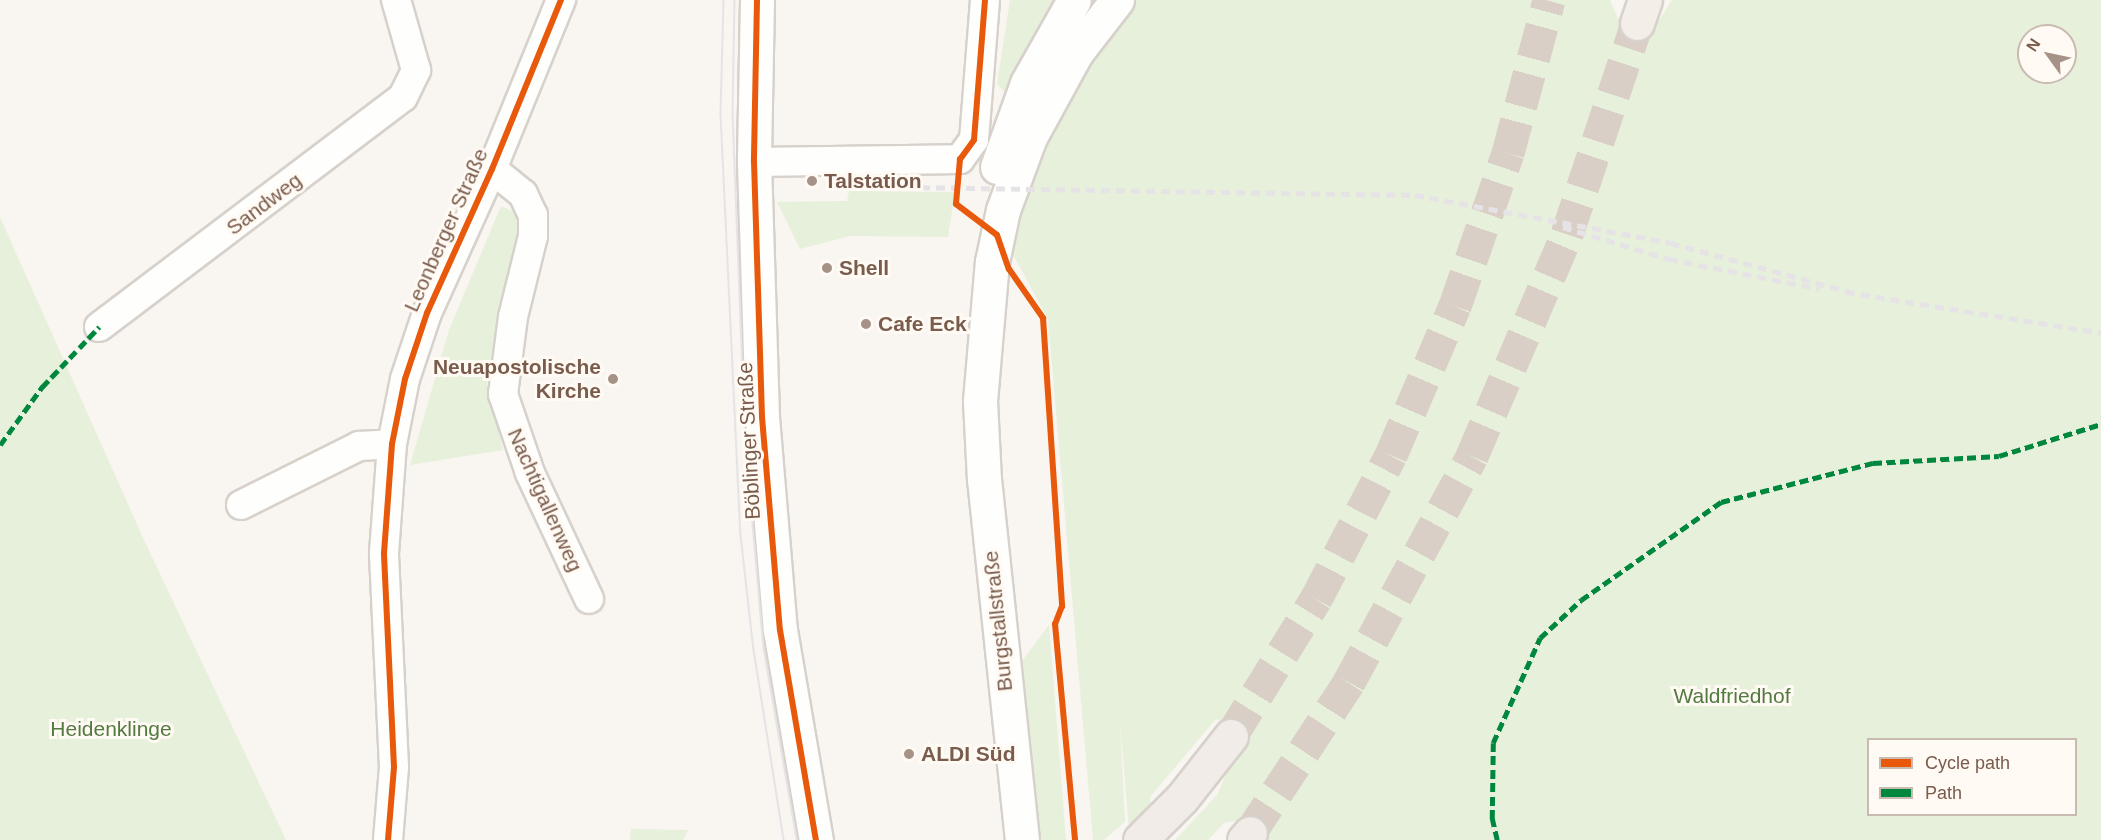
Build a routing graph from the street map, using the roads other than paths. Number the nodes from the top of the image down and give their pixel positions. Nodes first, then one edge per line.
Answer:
1 (396, 0) edge
2 (561, 0) edge
3 (757, 0) edge
4 (985, 0) edge
5 (1074, 0) edge
6 (1117, 0) edge
7 (754, 162) junction
8 (492, 169) junction
9 (99, 327) dead end
10 (980, 401) junction
11 (392, 444) junction
12 (241, 505) dead end
13 (589, 599) dead end
14 (1231, 736) tunnel mouth
15 (388, 840) edge
16 (816, 840) edge
17 (1022, 840) edge
18 (1140, 840) edge

1 - 9 street, Sandweg
2 - 8 street, Leonberger Straße
3 - 7 main road, Böblinger Straße
4 - 7 street
5 - 10 main road, Burgstallstraße
6 - 10 main road, Burgstallstraße
7 - 16 main road, Böblinger Straße
8 - 11 street, Leonberger Straße
8 - 13 street, Nachtigallenweg
10 - 17 main road, Burgstallstraße
11 - 12 street
11 - 15 street, Leonberger Straße
14 - 18 highway

